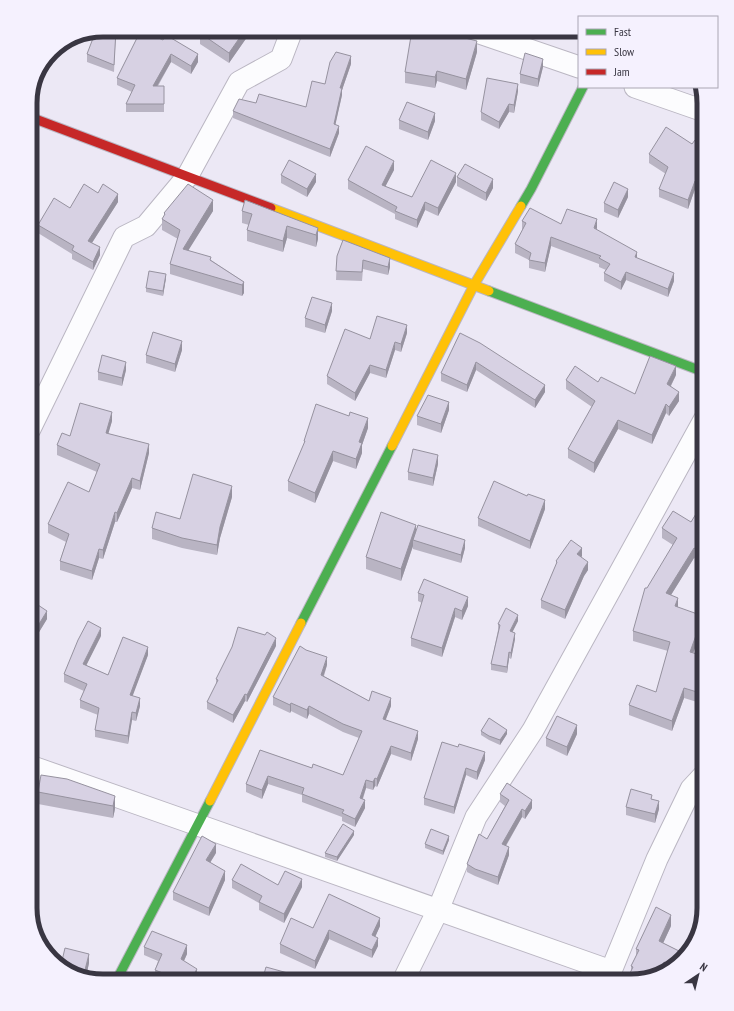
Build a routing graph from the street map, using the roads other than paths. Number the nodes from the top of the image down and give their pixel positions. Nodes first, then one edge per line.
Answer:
1 (289, 37) edge
2 (491, 37) edge
3 (578, 67) edge
4 (582, 88) edge
5 (638, 88) edge
6 (697, 109) edge
7 (37, 120) edge
8 (187, 177) junction
9 (474, 285) junction
10 (697, 369) edge
11 (37, 415) edge
12 (697, 433) edge
13 (37, 768) edge
14 (697, 783) edge
15 (198, 824) junction
16 (438, 910) junction
17 (120, 974) edge
18 (406, 974) edge
19 (605, 974) edge
20 (611, 974) edge

1 - 8 street
2 - 3 street
4 - 9 street
5 - 6 street
7 - 8 street
8 - 9 street
8 - 11 street
9 - 10 street
9 - 15 street
12 - 16 street
13 - 15 street
14 - 20 street
15 - 16 street
15 - 17 street
16 - 18 street
16 - 19 street

